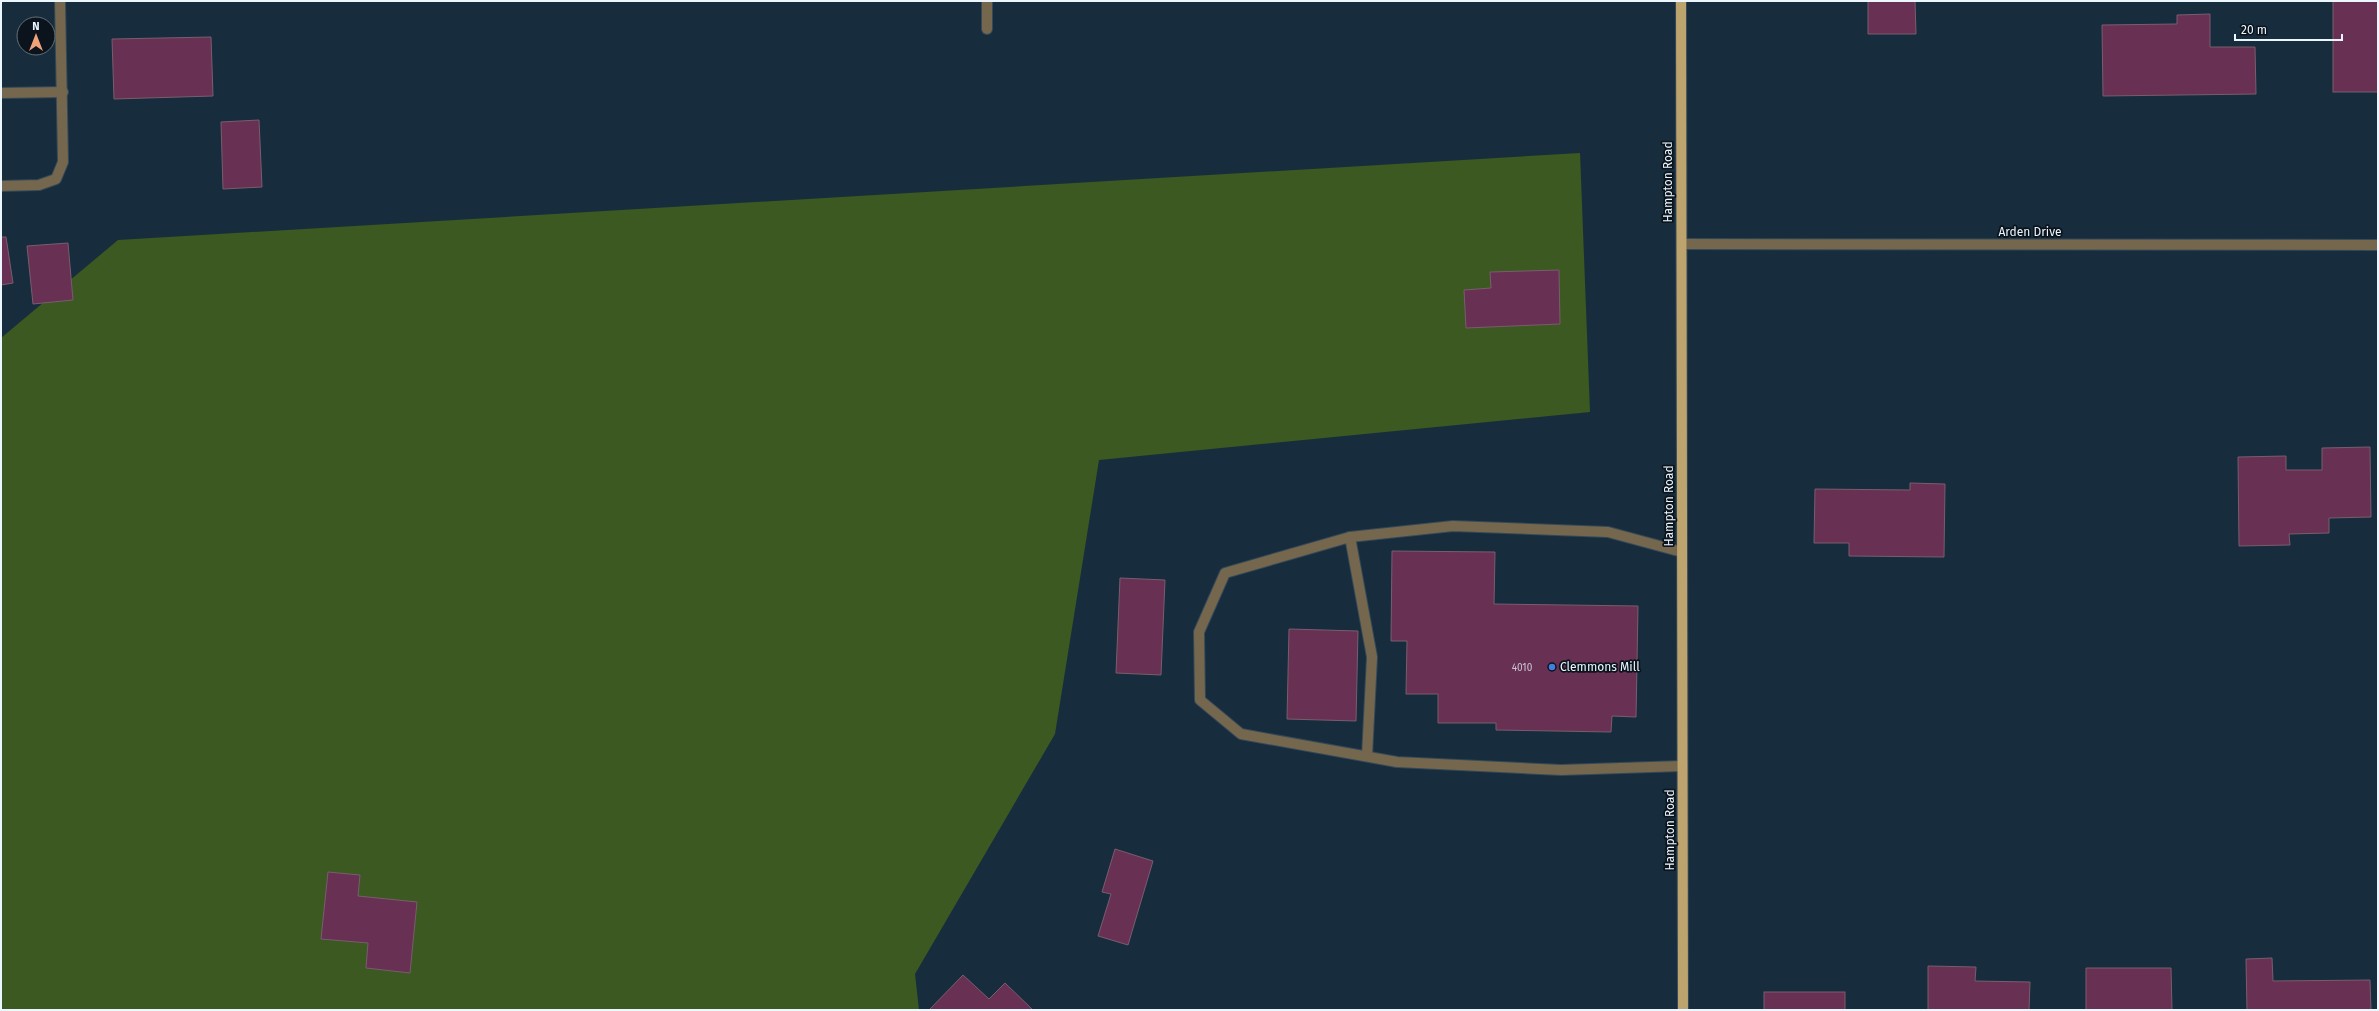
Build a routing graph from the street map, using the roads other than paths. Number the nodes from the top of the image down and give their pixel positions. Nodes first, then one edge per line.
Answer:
1 (60, 1) edge
2 (987, 1) edge
3 (1681, 1) edge
4 (987, 29) dead end
5 (63, 92) junction
6 (1, 93) edge
7 (1, 186) edge
8 (1682, 244) junction
9 (2378, 245) edge
10 (1350, 537) junction
11 (1682, 552) junction
12 (1367, 756) junction
13 (1682, 766) junction
14 (1683, 1010) edge

1 - 5 street
2 - 4 street
3 - 8 main road, Hampton Road
5 - 6 street
5 - 7 street
8 - 9 street, Arden Drive
8 - 11 main road, Hampton Road
10 - 11 street
10 - 12 street
10 - 12 street
11 - 13 main road, Hampton Road
12 - 13 street
13 - 14 main road, Hampton Road

